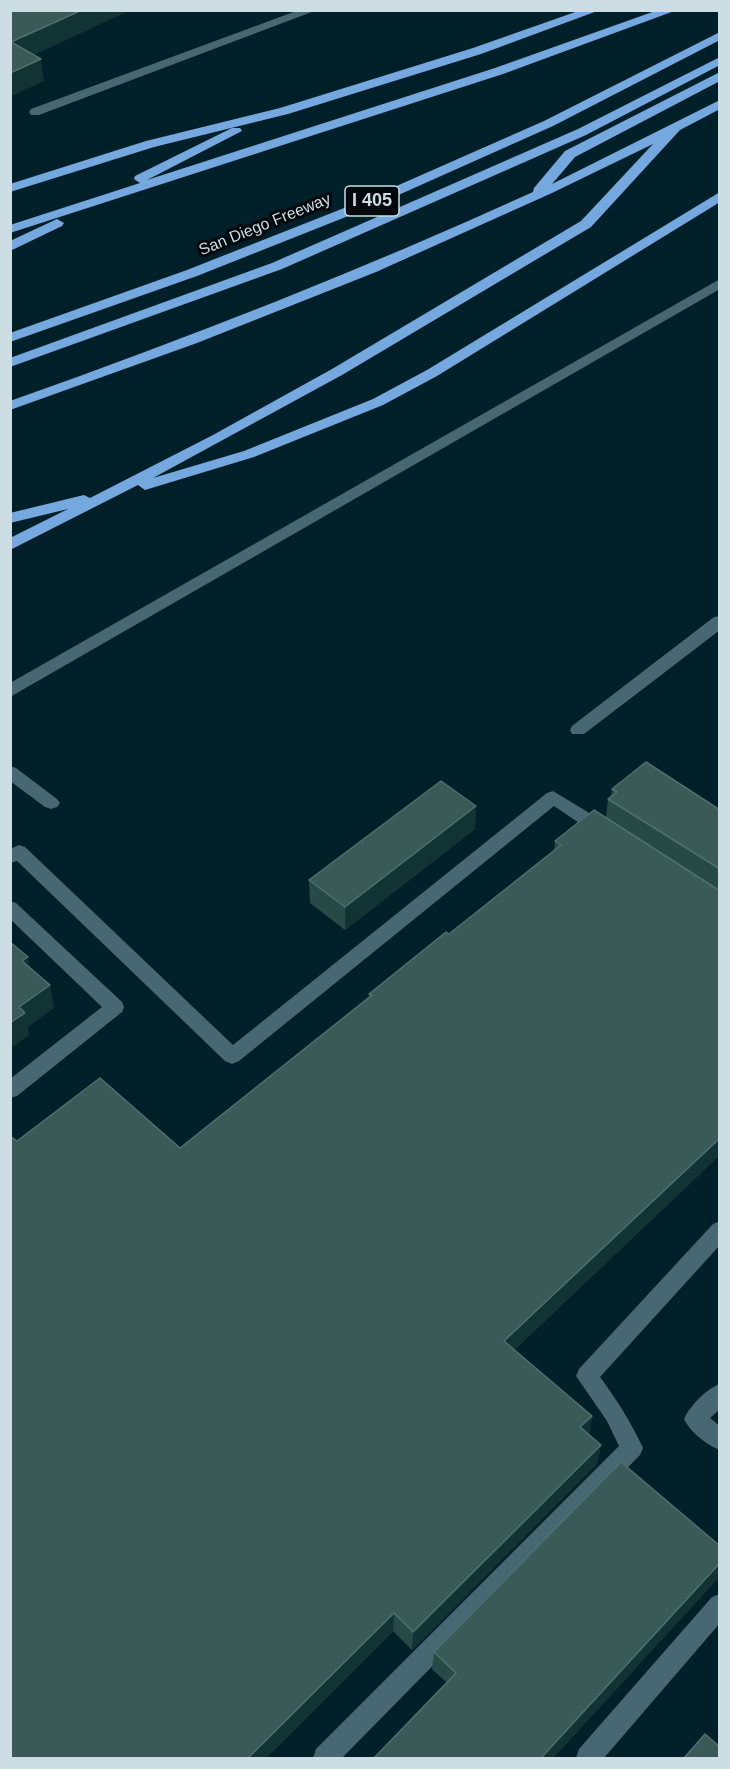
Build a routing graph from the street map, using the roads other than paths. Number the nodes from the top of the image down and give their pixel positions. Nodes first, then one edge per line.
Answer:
1 (311, 10) edge
2 (594, 10) edge
3 (671, 10) edge
4 (720, 35) edge
5 (720, 60) edge
6 (720, 76) edge
7 (720, 104) edge
8 (284, 111) junction
9 (35, 112) dead end
10 (675, 128) junction
11 (10, 188) edge
12 (720, 196) edge
13 (534, 197) junction
14 (10, 229) edge
15 (10, 247) edge
16 (720, 283) edge
17 (10, 338) edge
18 (10, 363) edge
19 (10, 406) edge
20 (10, 518) edge
21 (26, 538) junction
22 (10, 545) edge
23 (10, 552) edge
24 (720, 621) edge
25 (10, 691) edge
26 (578, 730) dead end
27 (10, 772) edge
28 (51, 803) dead end
29 (622, 842) edge
30 (10, 857) edge
31 (10, 908) edge
32 (10, 1090) edge
33 (720, 1230) edge
34 (720, 1394) edge
35 (720, 1440) edge
36 (720, 1605) edge
37 (326, 1758) edge
38 (588, 1758) edge

1 - 9 lane
2 - 8 highway
3 - 14 highway
4 - 17 highway, San Diego Freeway / I 405
5 - 18 highway
6 - 13 highway
7 - 10 highway
8 - 11 highway
8 - 15 highway
10 - 13 highway
10 - 21 highway
12 - 20 highway
13 - 19 highway
16 - 25 lane
21 - 22 highway
21 - 23 highway
24 - 26 lane
27 - 28 lane
29 - 30 lane
31 - 32 lane
33 - 37 lane
34 - 35 lane
36 - 38 lane

